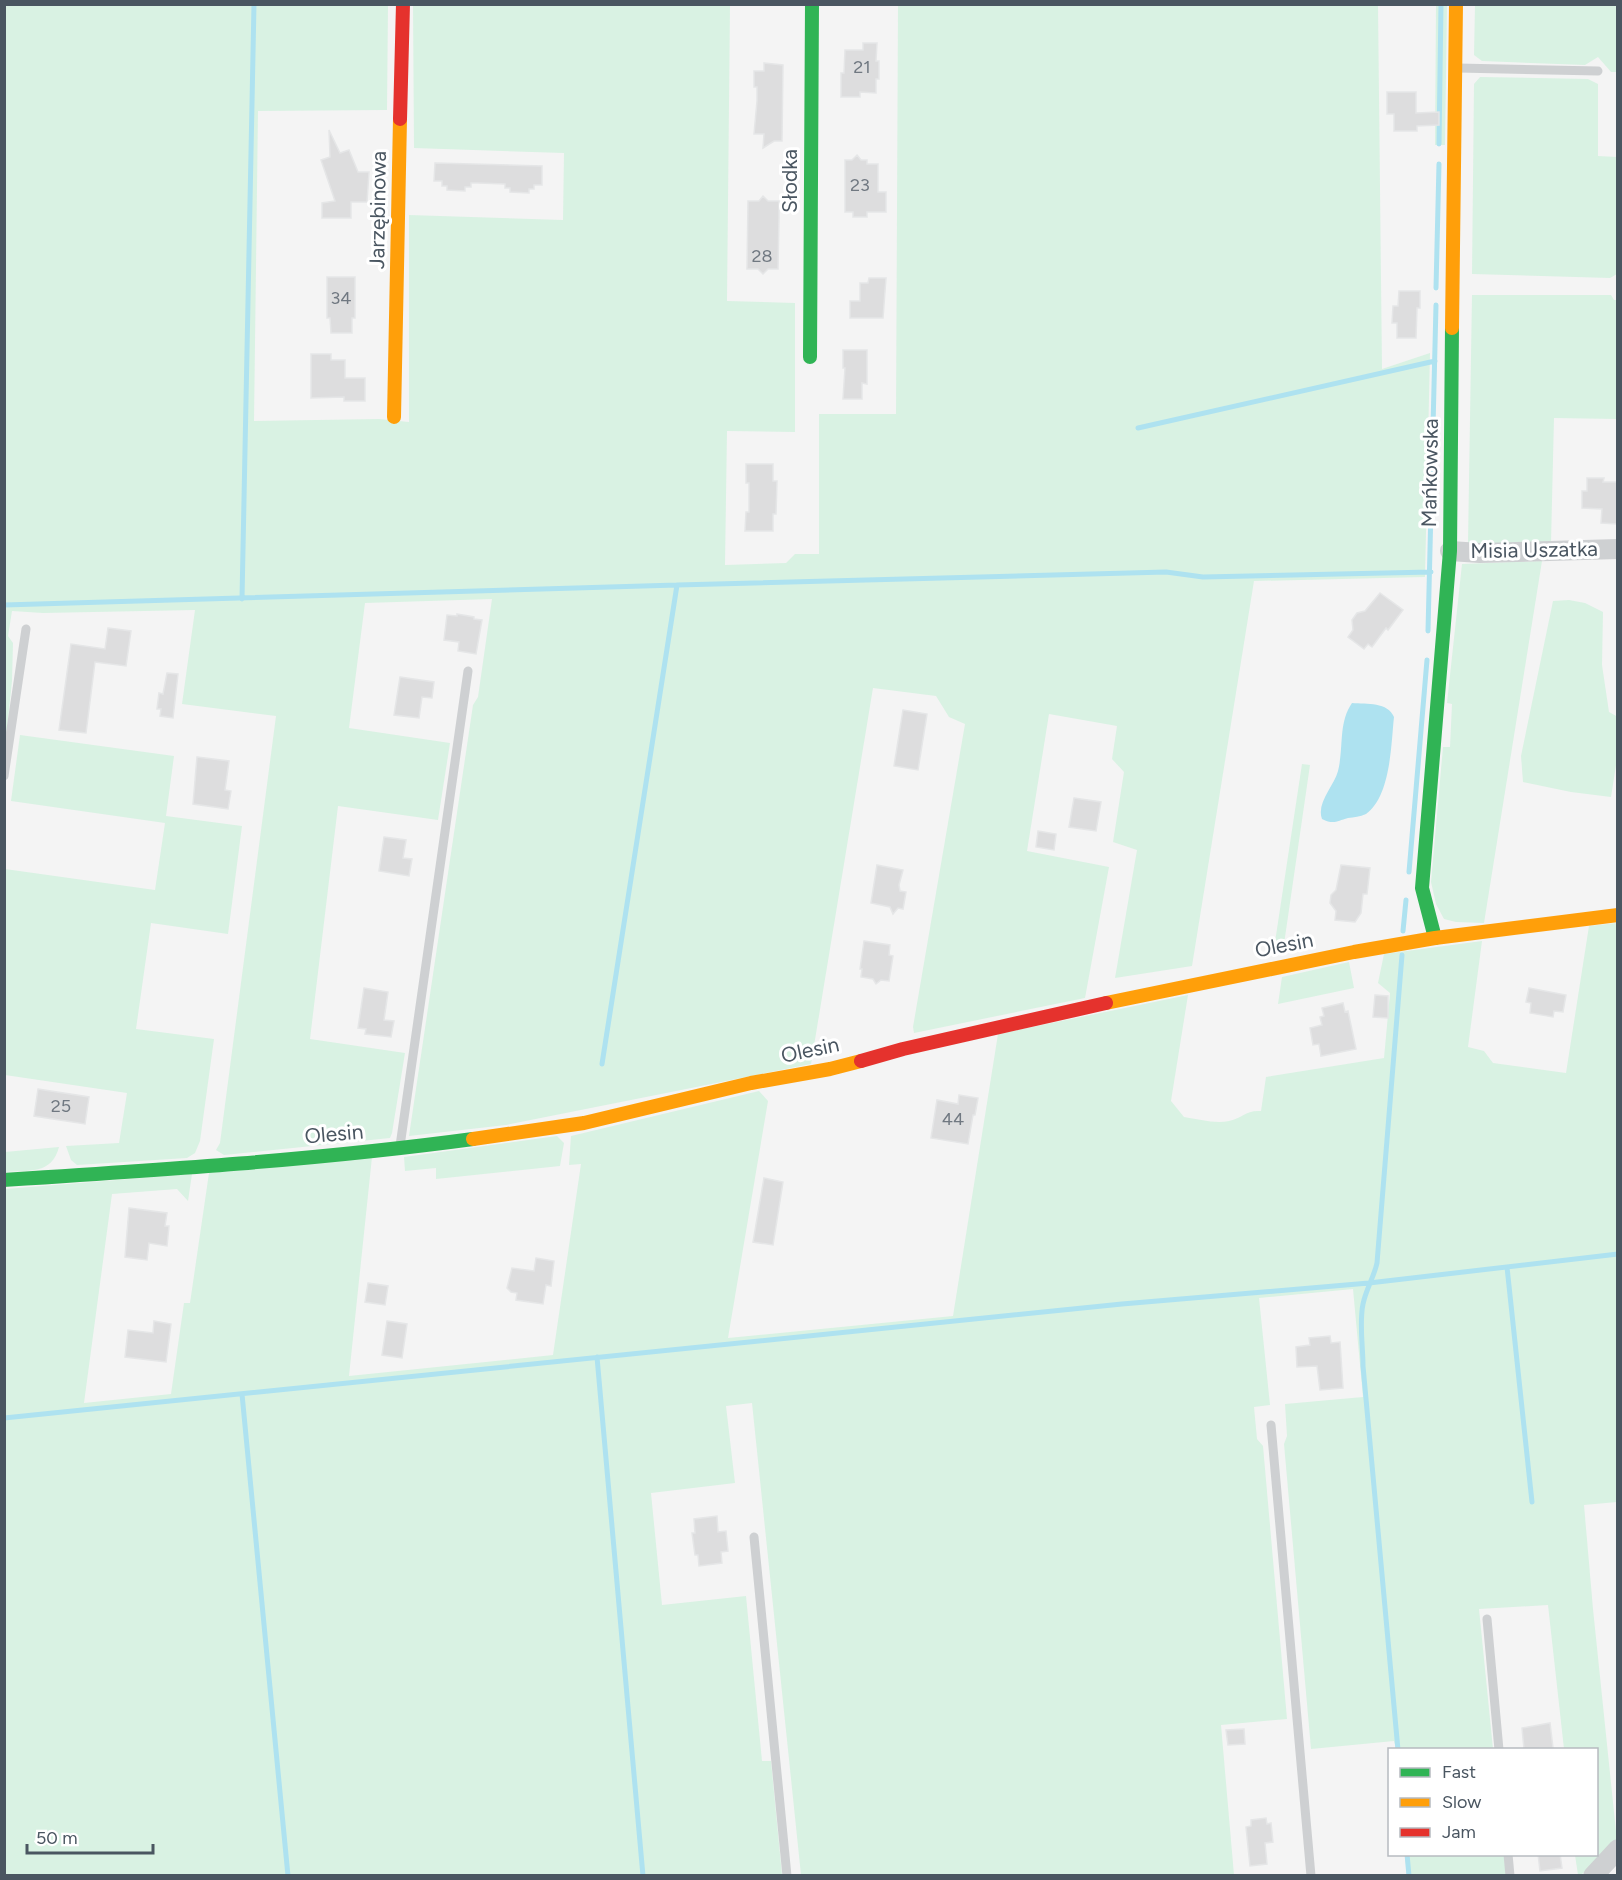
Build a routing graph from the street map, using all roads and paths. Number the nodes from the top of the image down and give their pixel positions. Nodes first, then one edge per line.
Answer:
1 (403, 4) edge
2 (812, 4) edge
3 (1456, 4) edge
4 (1456, 68) junction
5 (1598, 71) dead end
6 (810, 357) dead end
7 (394, 417) dead end
8 (1617, 549) edge
9 (1450, 551) junction
10 (26, 629) dead end
11 (468, 671) dead end
12 (4, 776) edge
13 (1617, 915) edge
14 (1435, 939) junction
15 (399, 1149) junction
16 (4, 1180) edge
17 (1270, 1425) dead end
18 (754, 1537) dead end
19 (1487, 1619) dead end
20 (1499, 1748) edge
21 (1617, 1849) edge
22 (1508, 1856) edge
23 (787, 1875) edge
24 (1311, 1875) edge
25 (1510, 1875) edge
26 (1593, 1875) edge

1 - 7 street, Jarzębinowa
2 - 6 street, Słodka
3 - 4 street, Mańkowska
4 - 5 lane
4 - 9 street, Mańkowska
8 - 9 street, Misia Uszatka
9 - 14 street, Mańkowska
10 - 12 lane
11 - 15 lane
13 - 14 street, Olesin
14 - 15 street, Olesin
15 - 16 street, Olesin
17 - 24 lane
18 - 23 lane
19 - 20 lane
21 - 26 street
22 - 25 lane

